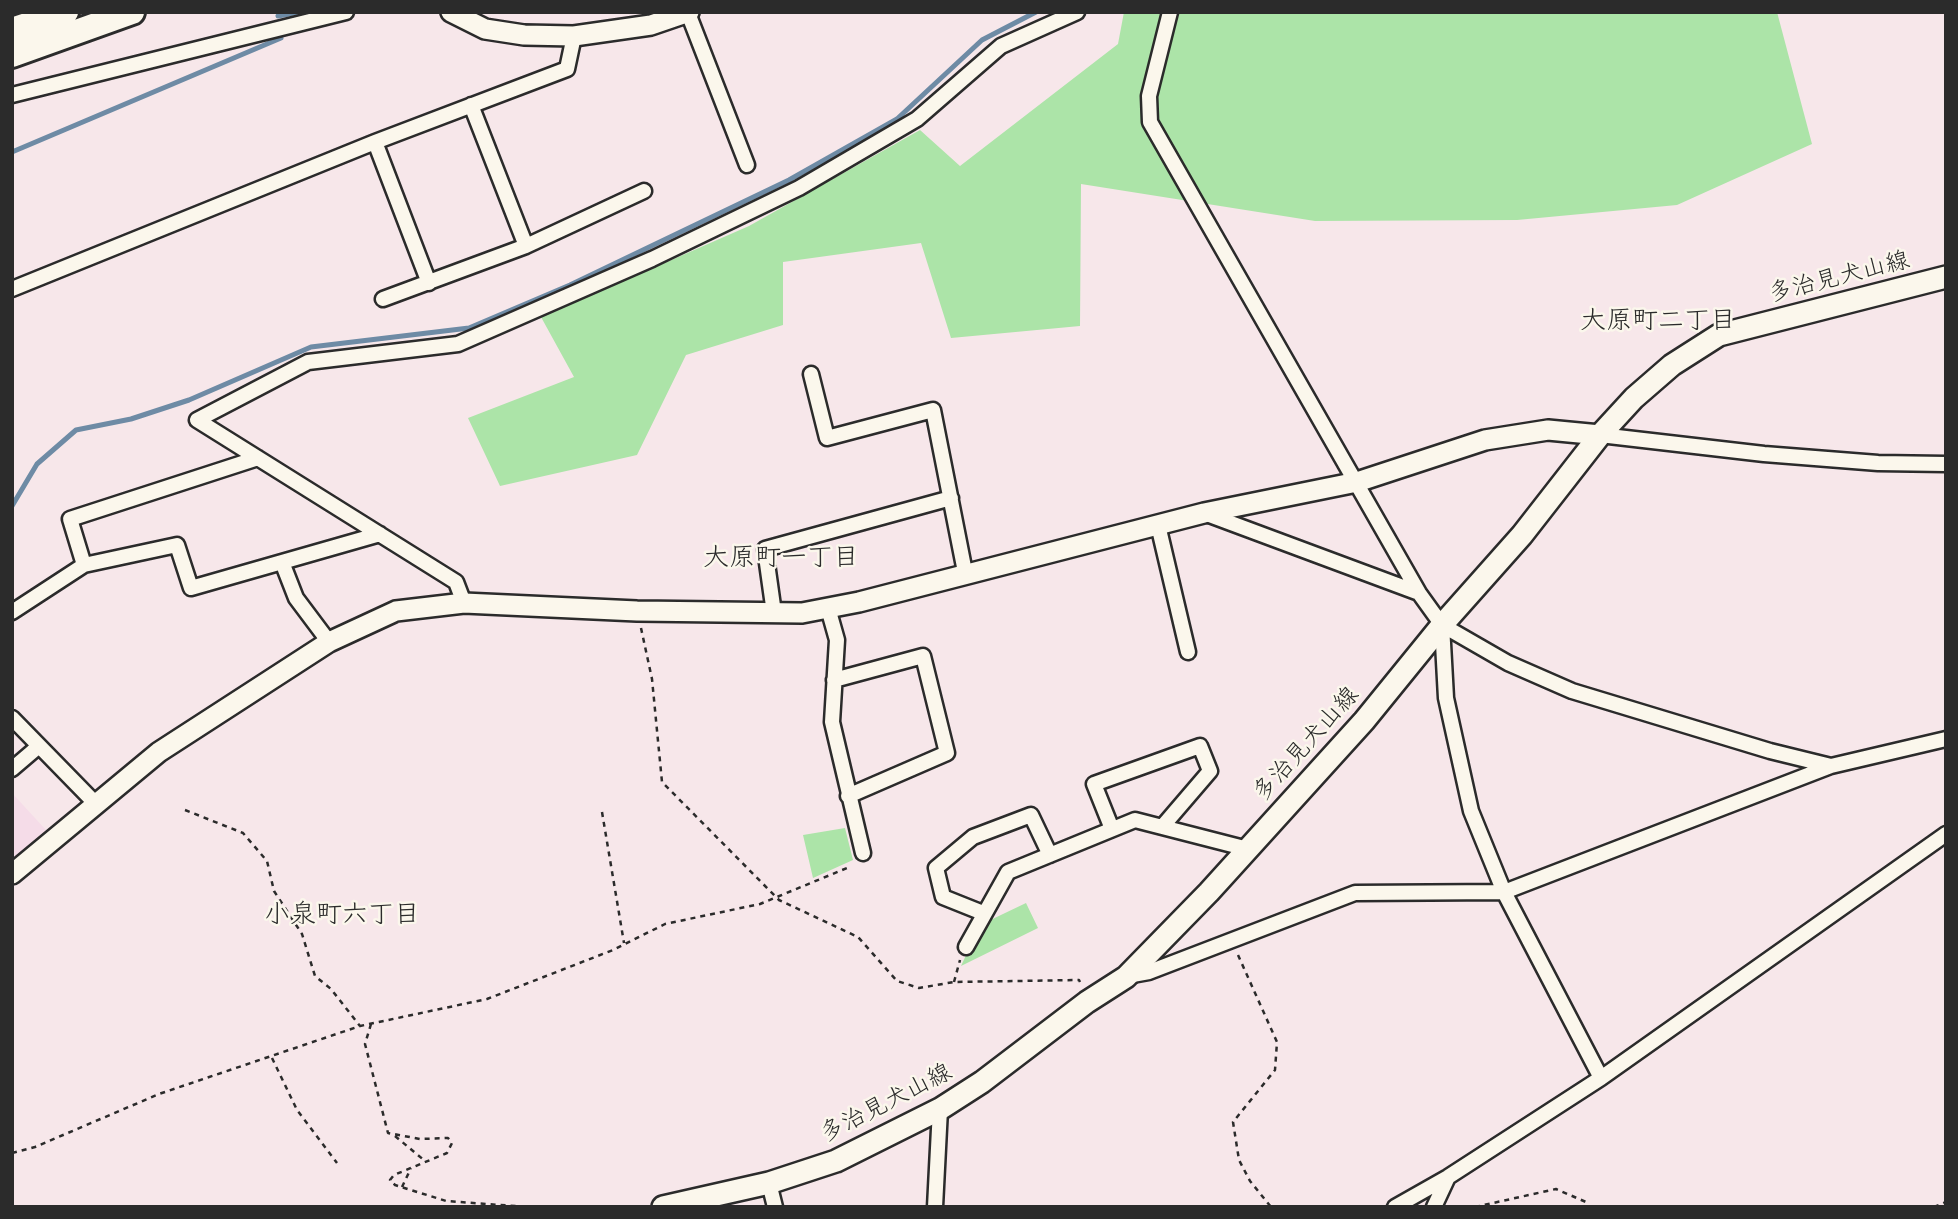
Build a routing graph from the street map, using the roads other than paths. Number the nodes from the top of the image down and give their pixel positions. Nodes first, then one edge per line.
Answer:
1 (66, 12) edge
2 (132, 12) edge
3 (346, 12) edge
4 (451, 12) edge
5 (689, 12) edge
6 (1077, 12) edge
7 (1170, 12) edge
8 (12, 30) edge
9 (574, 36) junction
10 (12, 55) edge
11 (12, 95) edge
12 (471, 105) junction
13 (375, 142) junction
14 (747, 165) dead end
15 (644, 191) dead end
16 (526, 246) junction
17 (1946, 277) edge
18 (429, 283) junction
19 (12, 289) edge
20 (383, 299) dead end
21 (811, 374) dead end
22 (1600, 436) junction
23 (258, 458) junction
24 (1946, 464) edge
25 (1357, 482) junction
26 (951, 498) junction
27 (1204, 513) junction
28 (1157, 525) junction
29 (380, 534) junction
30 (282, 562) junction
31 (84, 565) junction
32 (965, 572) junction
33 (1419, 593) junction
34 (464, 603) junction
35 (828, 608) junction
36 (12, 612) edge
37 (774, 612) junction
38 (1442, 625) junction
39 (329, 642) junction
40 (1188, 652) dead end
41 (834, 680) junction
42 (12, 718) edge
43 (1946, 739) edge
44 (39, 746) junction
45 (1831, 766) junction
46 (12, 769) edge
47 (848, 796) junction
48 (95, 803) junction
49 (1162, 827) junction
50 (1112, 829) junction
51 (1946, 834) edge
52 (1248, 849) junction
53 (863, 853) dead end
54 (1050, 855) junction
55 (12, 874) edge
56 (1504, 892) junction
57 (983, 913) junction
58 (966, 947) road end
59 (1126, 976) junction
60 (1601, 1078) junction
61 (940, 1108) junction
62 (1448, 1177) junction
63 (769, 1183) junction
64 (663, 1207) edge
65 (775, 1207) edge
66 (935, 1207) edge
67 (1395, 1207) edge
68 (1434, 1207) edge

1 - 8 highway
2 - 10 highway
3 - 11 street
4 - 9 street
5 - 9 street
5 - 14 street
6 - 23 street
7 - 25 street
9 - 12 street
12 - 13 street
12 - 16 street
13 - 18 street
13 - 19 street
15 - 16 street
16 - 18 street
17 - 22 main road, 多治見犬山線
18 - 20 street
21 - 26 street
22 - 24 street
22 - 25 street
22 - 38 main road, 多治見犬山線
23 - 29 street
23 - 31 street
25 - 27 street
25 - 33 street
26 - 32 street
26 - 37 street
27 - 28 street
27 - 33 street
28 - 32 street
28 - 40 street
29 - 30 street
29 - 34 street
30 - 31 street
30 - 39 street
31 - 36 street
32 - 35 street
33 - 38 street
34 - 37 street
34 - 39 street
35 - 37 street
35 - 41 street
38 - 45 street
38 - 52 main road, 多治見犬山線
38 - 56 street
39 - 48 street
41 - 47 street
41 - 47 street
42 - 44 street
43 - 45 street
44 - 46 street
44 - 48 street
45 - 56 street
47 - 53 street
48 - 55 street
49 - 50 street
49 - 50 street
49 - 52 street
50 - 54 street
51 - 60 street
52 - 59 main road, 多治見犬山線
54 - 57 street
54 - 57 street
56 - 59 street
56 - 60 street
57 - 58 street
59 - 61 main road, 多治見犬山線
60 - 62 street
61 - 63 main road, 多治見犬山線
61 - 66 street
62 - 67 street
62 - 68 street
63 - 64 main road, 多治見犬山線
63 - 65 street

